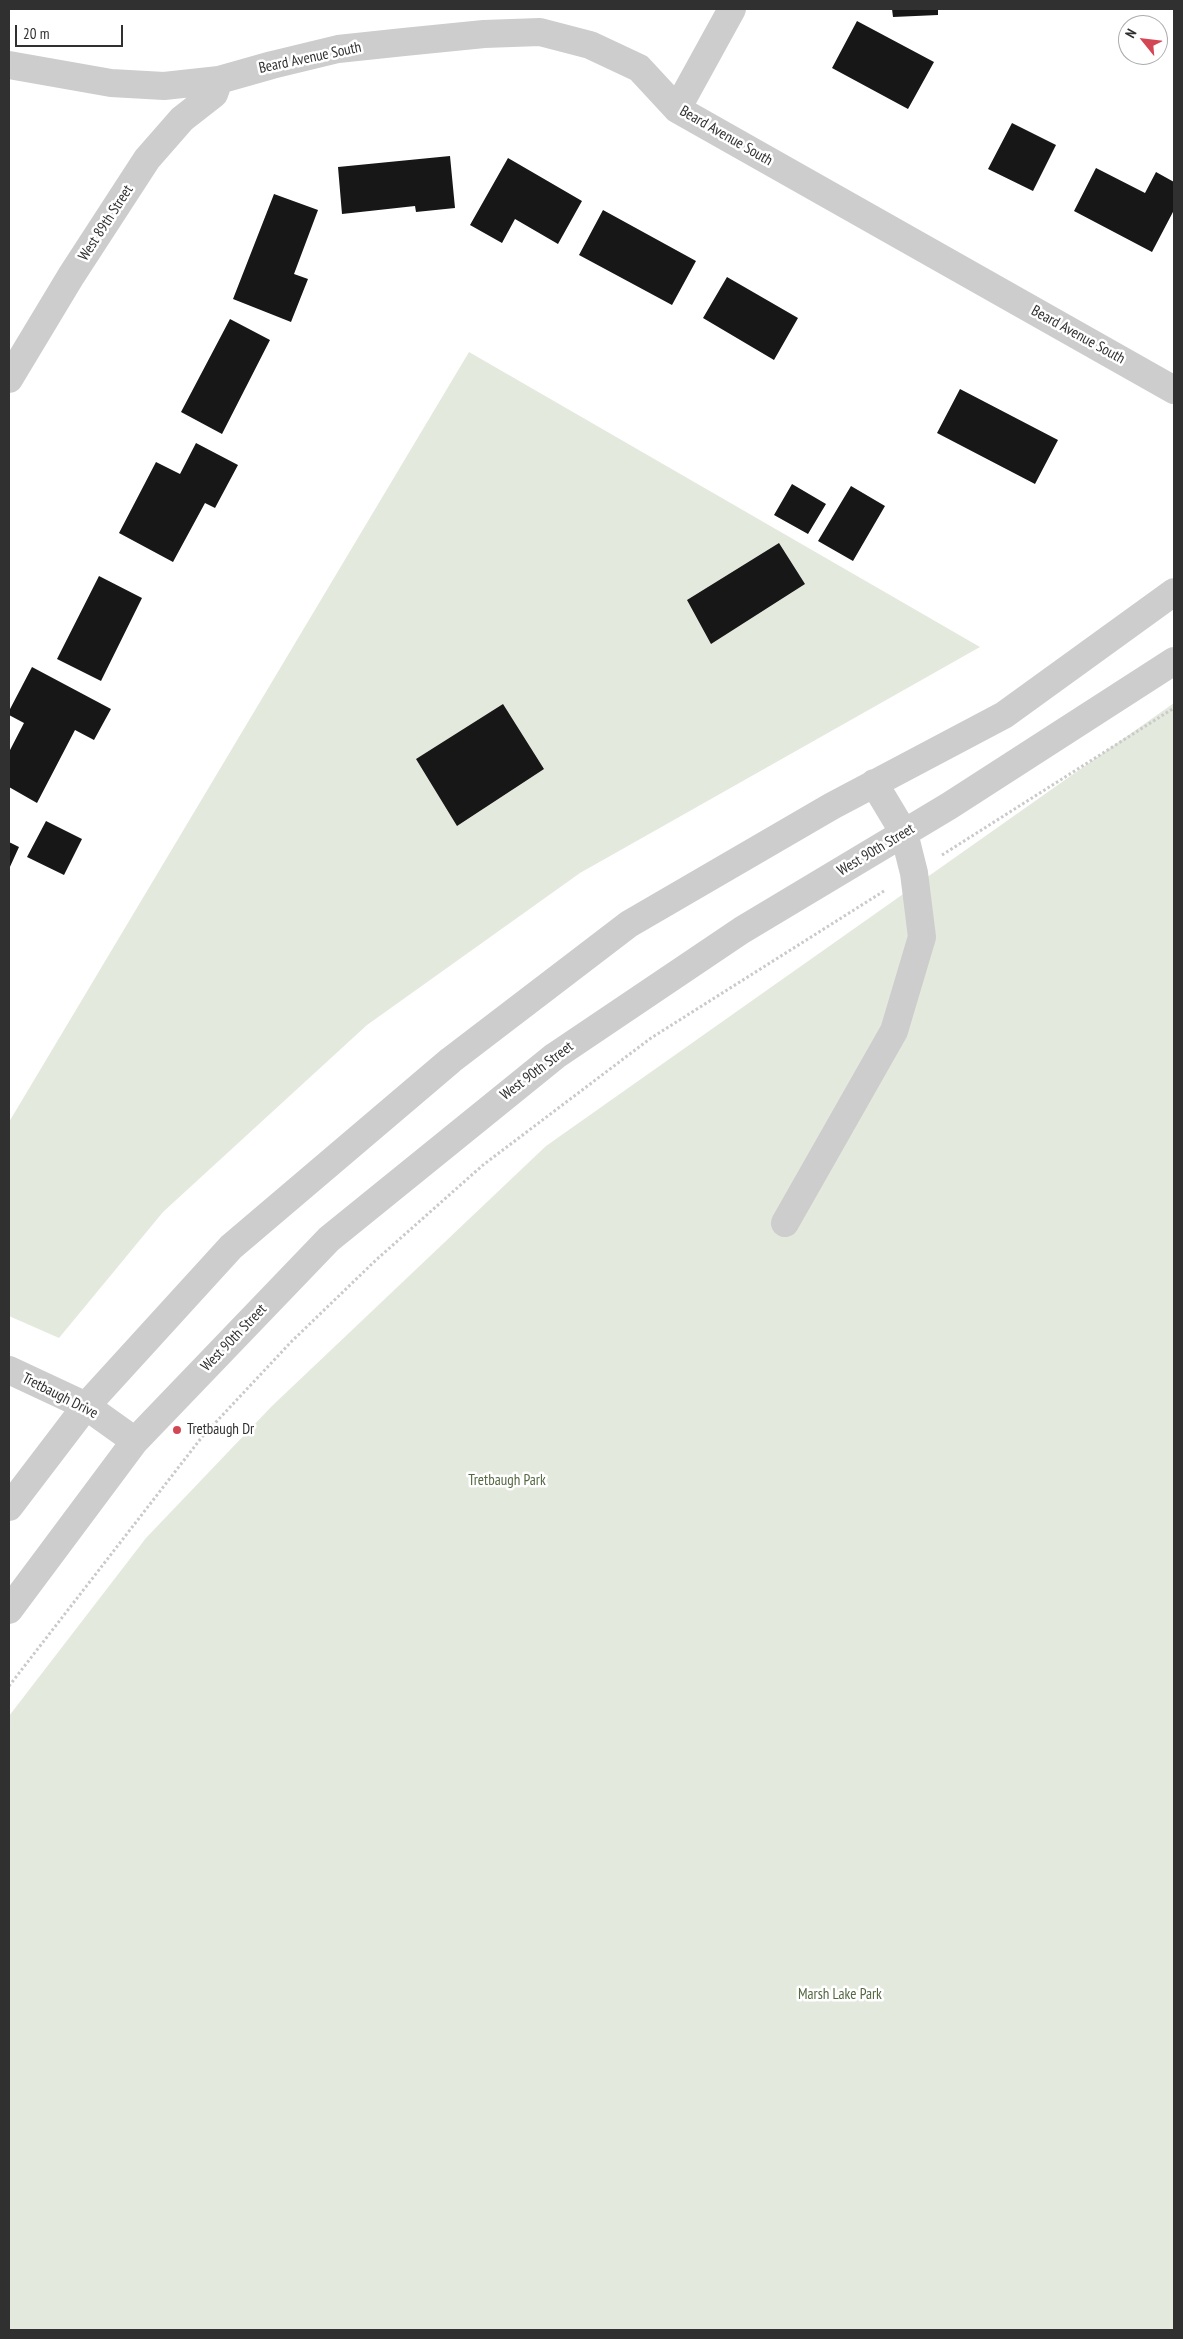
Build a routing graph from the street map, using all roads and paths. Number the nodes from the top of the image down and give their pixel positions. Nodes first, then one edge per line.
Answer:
1 (732, 9) edge
2 (9, 65) edge
3 (219, 80) junction
4 (677, 109) junction
5 (9, 379) edge
6 (1174, 390) edge
7 (1174, 592) edge
8 (1174, 660) edge
9 (1174, 708) edge
10 (874, 784) junction
11 (904, 833) junction
12 (914, 873) junction
13 (785, 1223) dead end
14 (9, 1370) edge
15 (86, 1406) junction
16 (135, 1441) junction
17 (9, 1507) edge
18 (9, 1610) edge
19 (9, 1686) edge

1 - 4 street
2 - 3 street, Beard Avenue South
3 - 4 street, Beard Avenue South
3 - 5 street, West 89th Street
4 - 6 street, Beard Avenue South
7 - 10 street
8 - 11 street, West 90th Street
9 - 12 path
10 - 11 street
10 - 15 street
11 - 12 street
11 - 16 street, West 90th Street
12 - 13 street
12 - 19 path
14 - 15 street, Tretbaugh Drive
15 - 16 street, Tretbaugh Drive
15 - 17 street
16 - 18 street, West 90th Street

